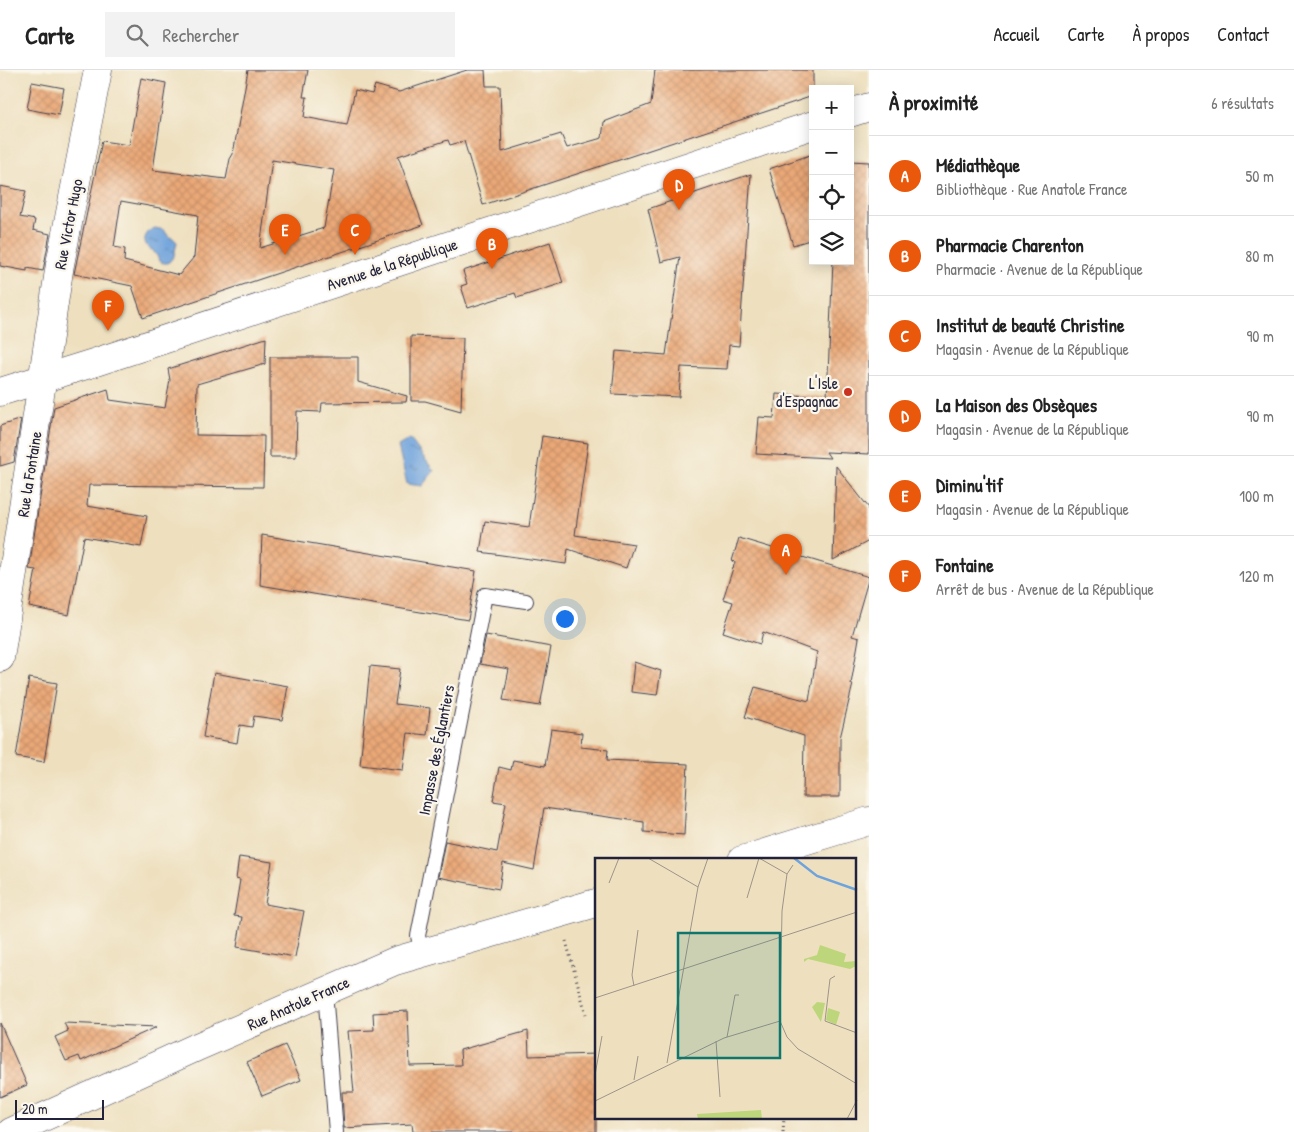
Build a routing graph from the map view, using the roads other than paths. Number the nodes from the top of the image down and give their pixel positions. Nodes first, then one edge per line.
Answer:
1 (98, 70) edge
2 (869, 107) edge
3 (854, 112) edge
4 (809, 126) edge
5 (44, 378) junction
6 (0, 392) edge
7 (526, 601) dead end
8 (0, 658) edge
9 (869, 821) edge
10 (749, 858) edge
11 (595, 902) edge
12 (422, 953) junction
13 (325, 992) junction
14 (11, 1132) edge
15 (336, 1132) edge

1 - 5 street, Rue Victor Hugo
2 - 3 street
4 - 5 street, Avenue de la République
5 - 6 street, Avenue de la République
5 - 8 street, Rue la Fontaine
7 - 12 lane, Impasse des Églantiers
9 - 10 street
11 - 12 street, Rue Anatole France
12 - 13 street, Rue Anatole France
13 - 14 street, Rue Anatole France
13 - 15 lane

